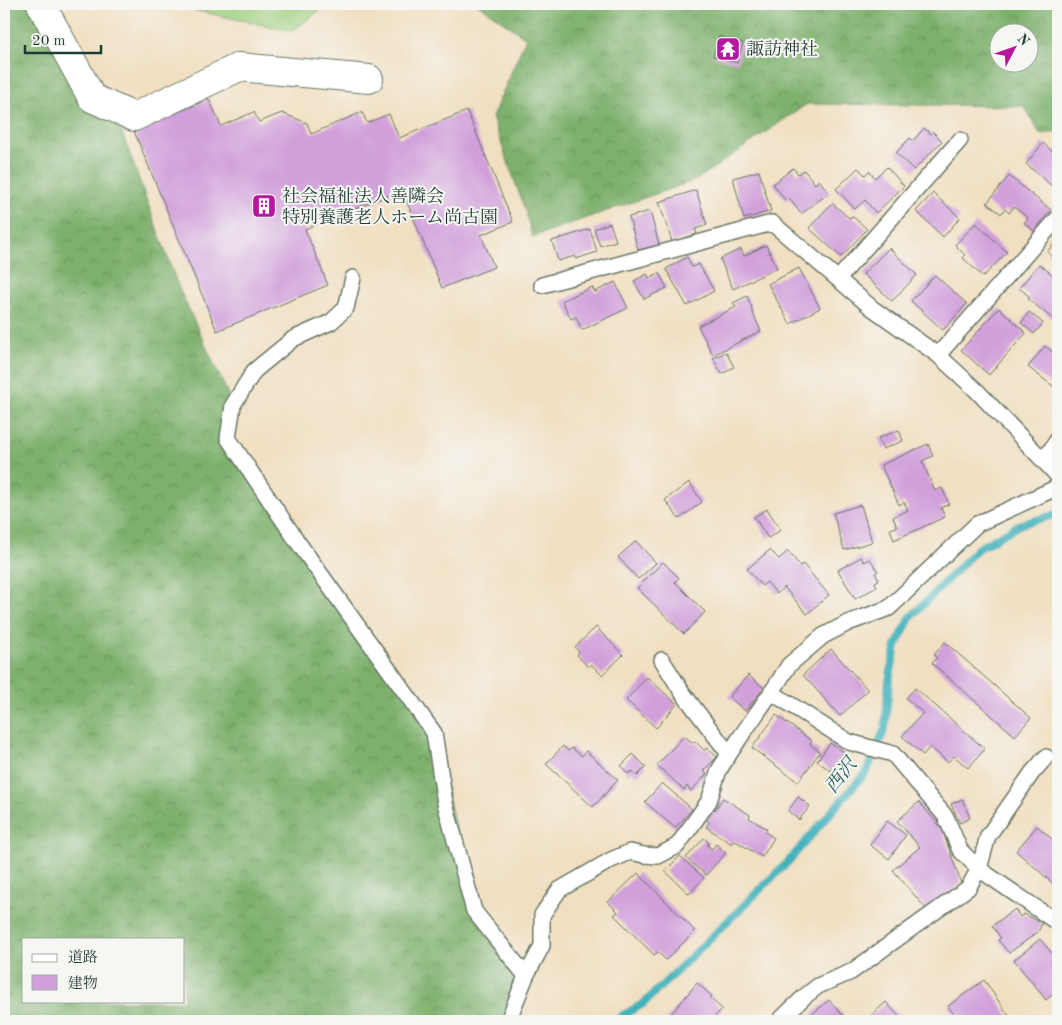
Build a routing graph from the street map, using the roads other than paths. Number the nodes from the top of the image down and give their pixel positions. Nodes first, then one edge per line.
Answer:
1 (41, 4) edge
2 (369, 79) dead end
3 (960, 140) dead end
4 (1058, 218) edge
5 (352, 278) dead end
6 (838, 279) junction
7 (542, 285) dead end
8 (938, 355) junction
9 (1058, 439) edge
10 (1044, 460) junction
11 (1058, 476) edge
12 (1058, 487) edge
13 (662, 660) dead end
14 (772, 692) junction
15 (730, 754) junction
16 (1046, 757) dead end
17 (979, 869) junction
18 (1058, 923) edge
19 (526, 976) junction
20 (508, 1021) edge
21 (779, 1021) edge

1 - 2 street
3 - 6 lane
4 - 8 lane
5 - 19 lane
6 - 7 lane
6 - 8 lane
8 - 10 lane
9 - 10 lane
10 - 11 lane
12 - 14 lane
13 - 15 lane
14 - 15 lane
14 - 17 lane
15 - 19 lane
16 - 17 lane
17 - 18 lane
17 - 21 lane
19 - 20 lane

